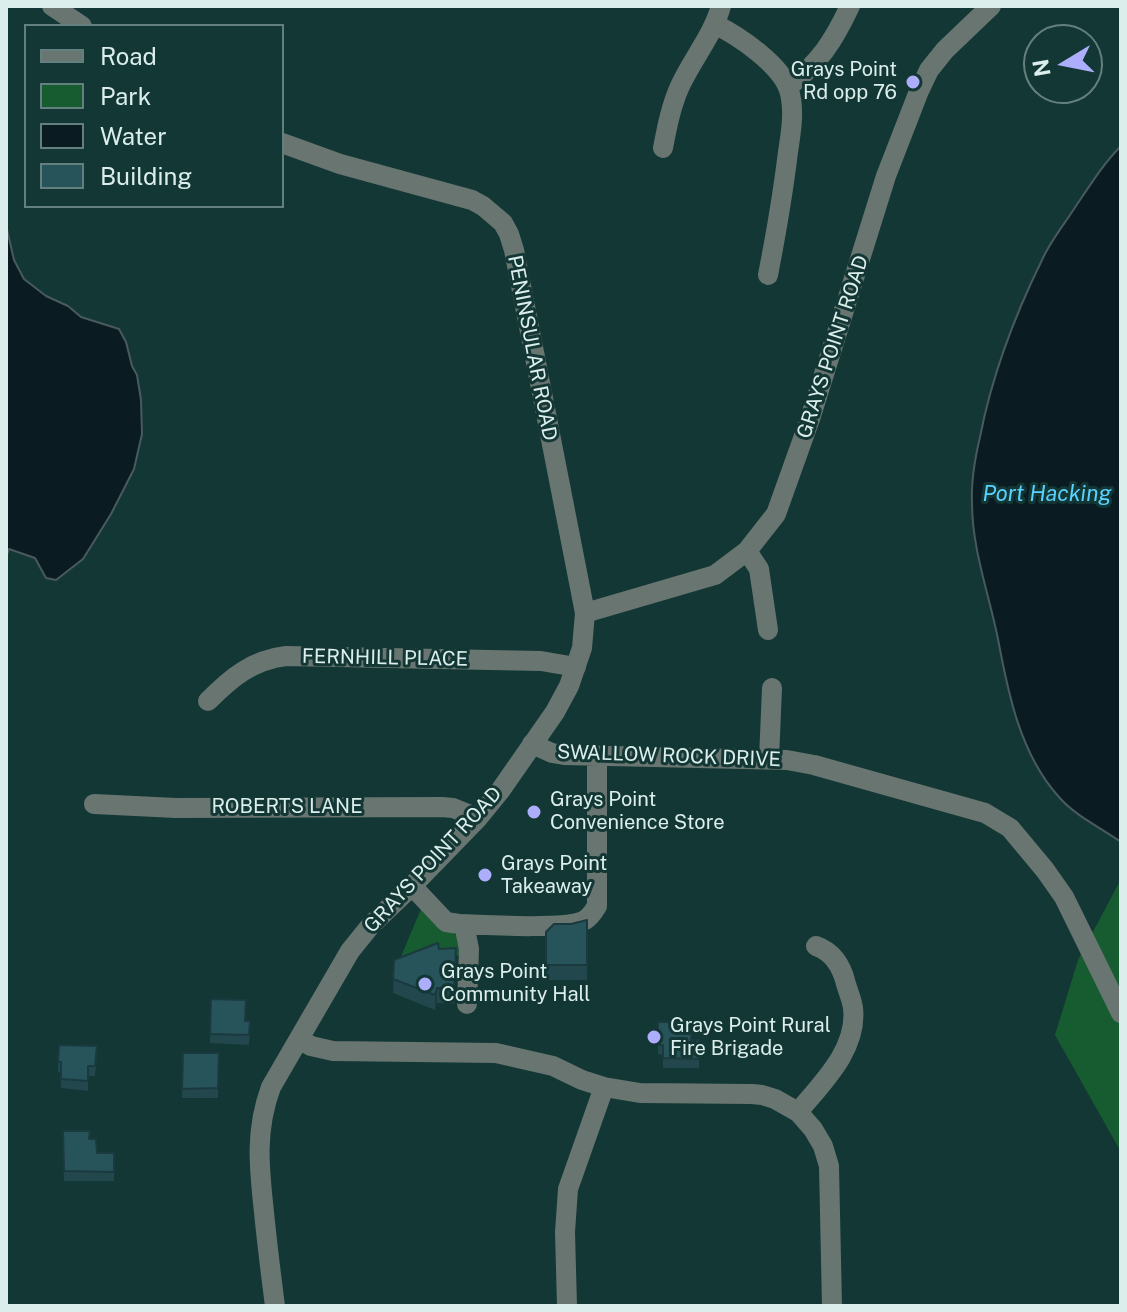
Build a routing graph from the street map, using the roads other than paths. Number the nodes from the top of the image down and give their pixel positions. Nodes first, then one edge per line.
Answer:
1 (52, 6) edge
2 (850, 6) edge
3 (991, 6) edge
4 (718, 16) edge
5 (79, 24) edge
6 (788, 87) junction
7 (284, 144) edge
8 (663, 148) dead end
9 (768, 275) dead end
10 (747, 551) junction
11 (585, 613) junction
12 (768, 630) dead end
13 (576, 667) junction
14 (772, 688) dead end
15 (208, 701) dead end
16 (532, 744) junction
17 (597, 756) junction
18 (769, 759) junction
19 (94, 804) dead end
20 (478, 818) junction
21 (412, 886) junction
22 (464, 924) junction
23 (816, 946) dead end
24 (467, 1004) dead end
25 (1121, 1013) edge
26 (299, 1039) junction
27 (604, 1087) junction
28 (798, 1112) junction
29 (275, 1306) edge
30 (567, 1306) edge
31 (832, 1306) edge

1 - 5 street
2 - 6 street
3 - 10 street, GRAYS POINT ROAD
4 - 6 street
4 - 8 street
6 - 9 street
7 - 11 street, PENINSULAR ROAD
10 - 11 street, GRAYS POINT ROAD
10 - 12 street
11 - 13 street, GRAYS POINT ROAD
13 - 15 street, FERNHILL PLACE
13 - 16 street, GRAYS POINT ROAD
14 - 18 street
16 - 17 street, SWALLOW ROCK DRIVE
16 - 20 street, GRAYS POINT ROAD
17 - 18 street, SWALLOW ROCK DRIVE
17 - 22 street
18 - 25 street, SWALLOW ROCK DRIVE
19 - 20 street, ROBERTS LANE
20 - 21 street, GRAYS POINT ROAD
21 - 22 street
21 - 26 street, GRAYS POINT ROAD
22 - 24 street
23 - 28 street
26 - 27 street
26 - 29 street, GRAYS POINT ROAD
27 - 28 street
27 - 30 street
28 - 31 street

